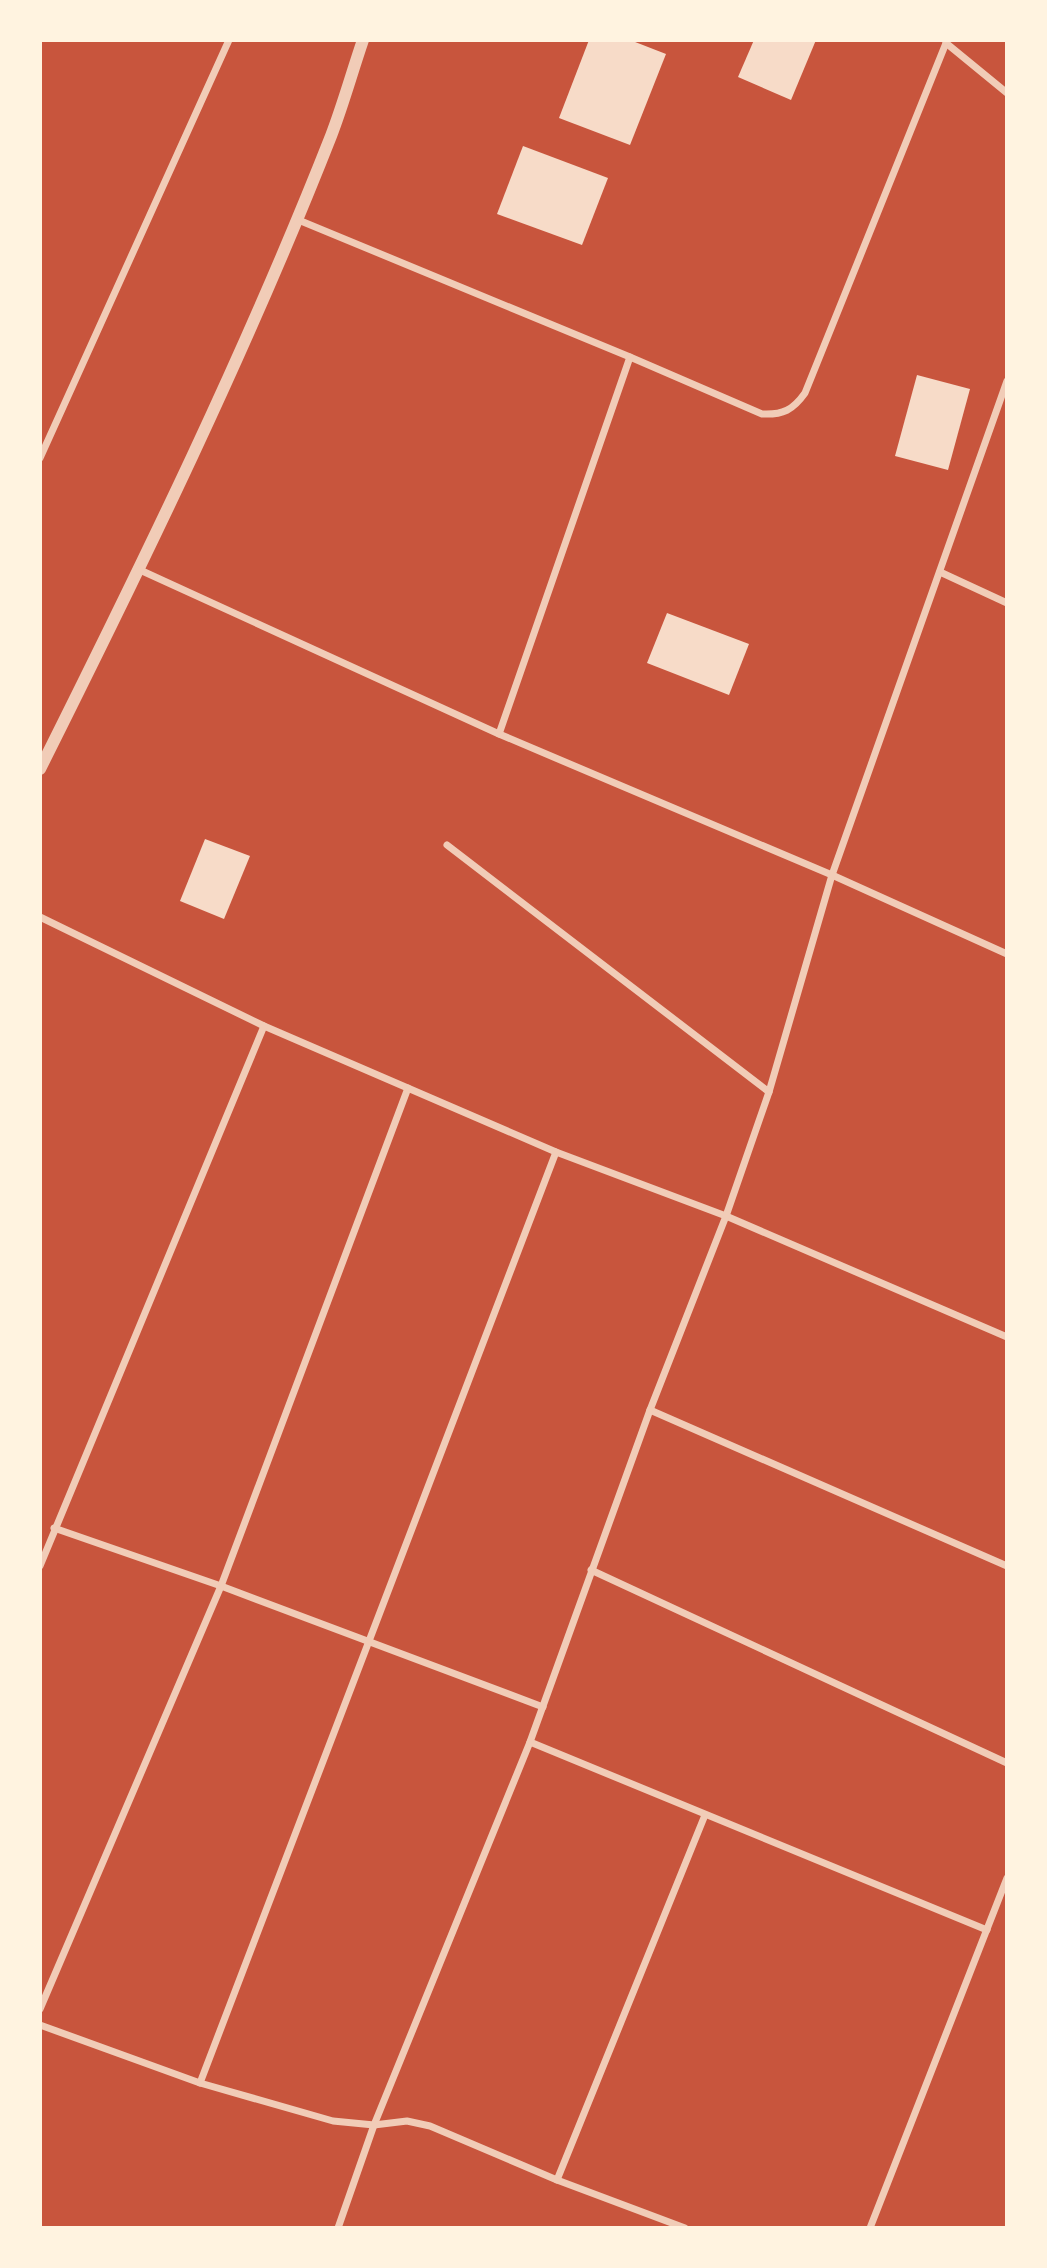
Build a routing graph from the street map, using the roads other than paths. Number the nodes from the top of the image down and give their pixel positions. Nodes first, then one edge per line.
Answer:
1 (229, 40) edge
2 (363, 40) edge
3 (946, 42) edge
4 (1007, 93) edge
5 (296, 219) junction
6 (630, 357) junction
7 (1007, 381) edge
8 (40, 458) edge
9 (140, 570) junction
10 (940, 572) junction
11 (1007, 603) edge
12 (499, 734) junction
13 (40, 769) edge
14 (447, 845) dead end
15 (832, 875) junction
16 (40, 917) edge
17 (1007, 954) edge
18 (264, 1026) junction
19 (408, 1088) junction
20 (769, 1092) junction
21 (556, 1152) junction
22 (726, 1216) junction
23 (1007, 1337) edge
24 (650, 1410) junction
25 (54, 1528) junction
26 (40, 1566) edge
27 (1007, 1566) edge
28 (591, 1570) junction
29 (221, 1586) junction
30 (369, 1641) junction
31 (543, 1707) junction
32 (530, 1742) junction
33 (1007, 1763) edge
34 (705, 1815) junction
35 (1007, 1878) edge
36 (986, 1930) junction
37 (40, 2009) edge
38 (40, 2025) edge
39 (200, 2083) junction
40 (374, 2125) junction
41 (556, 2180) junction
42 (338, 2228) edge
43 (685, 2228) edge
44 (870, 2228) edge

1 - 8 street
2 - 5 street
3 - 4 street
3 - 6 street
5 - 6 street
5 - 9 street
6 - 12 street
7 - 10 street
9 - 12 street
9 - 13 street
10 - 11 street
10 - 15 street
12 - 15 street
14 - 20 street
15 - 17 street
15 - 20 street
16 - 18 street
18 - 19 street
18 - 25 street
19 - 21 street
19 - 29 street
20 - 22 street
21 - 22 street
21 - 30 street
22 - 23 street
22 - 24 street
24 - 27 street
24 - 28 street
25 - 26 street
25 - 29 street
28 - 31 street
28 - 33 street
29 - 30 street
29 - 37 street
30 - 31 street
30 - 39 street
31 - 32 street
32 - 34 street
32 - 40 street
34 - 36 street
34 - 41 street
35 - 36 street
36 - 44 street
38 - 39 street
39 - 40 street
40 - 41 street
40 - 42 street
41 - 43 street

